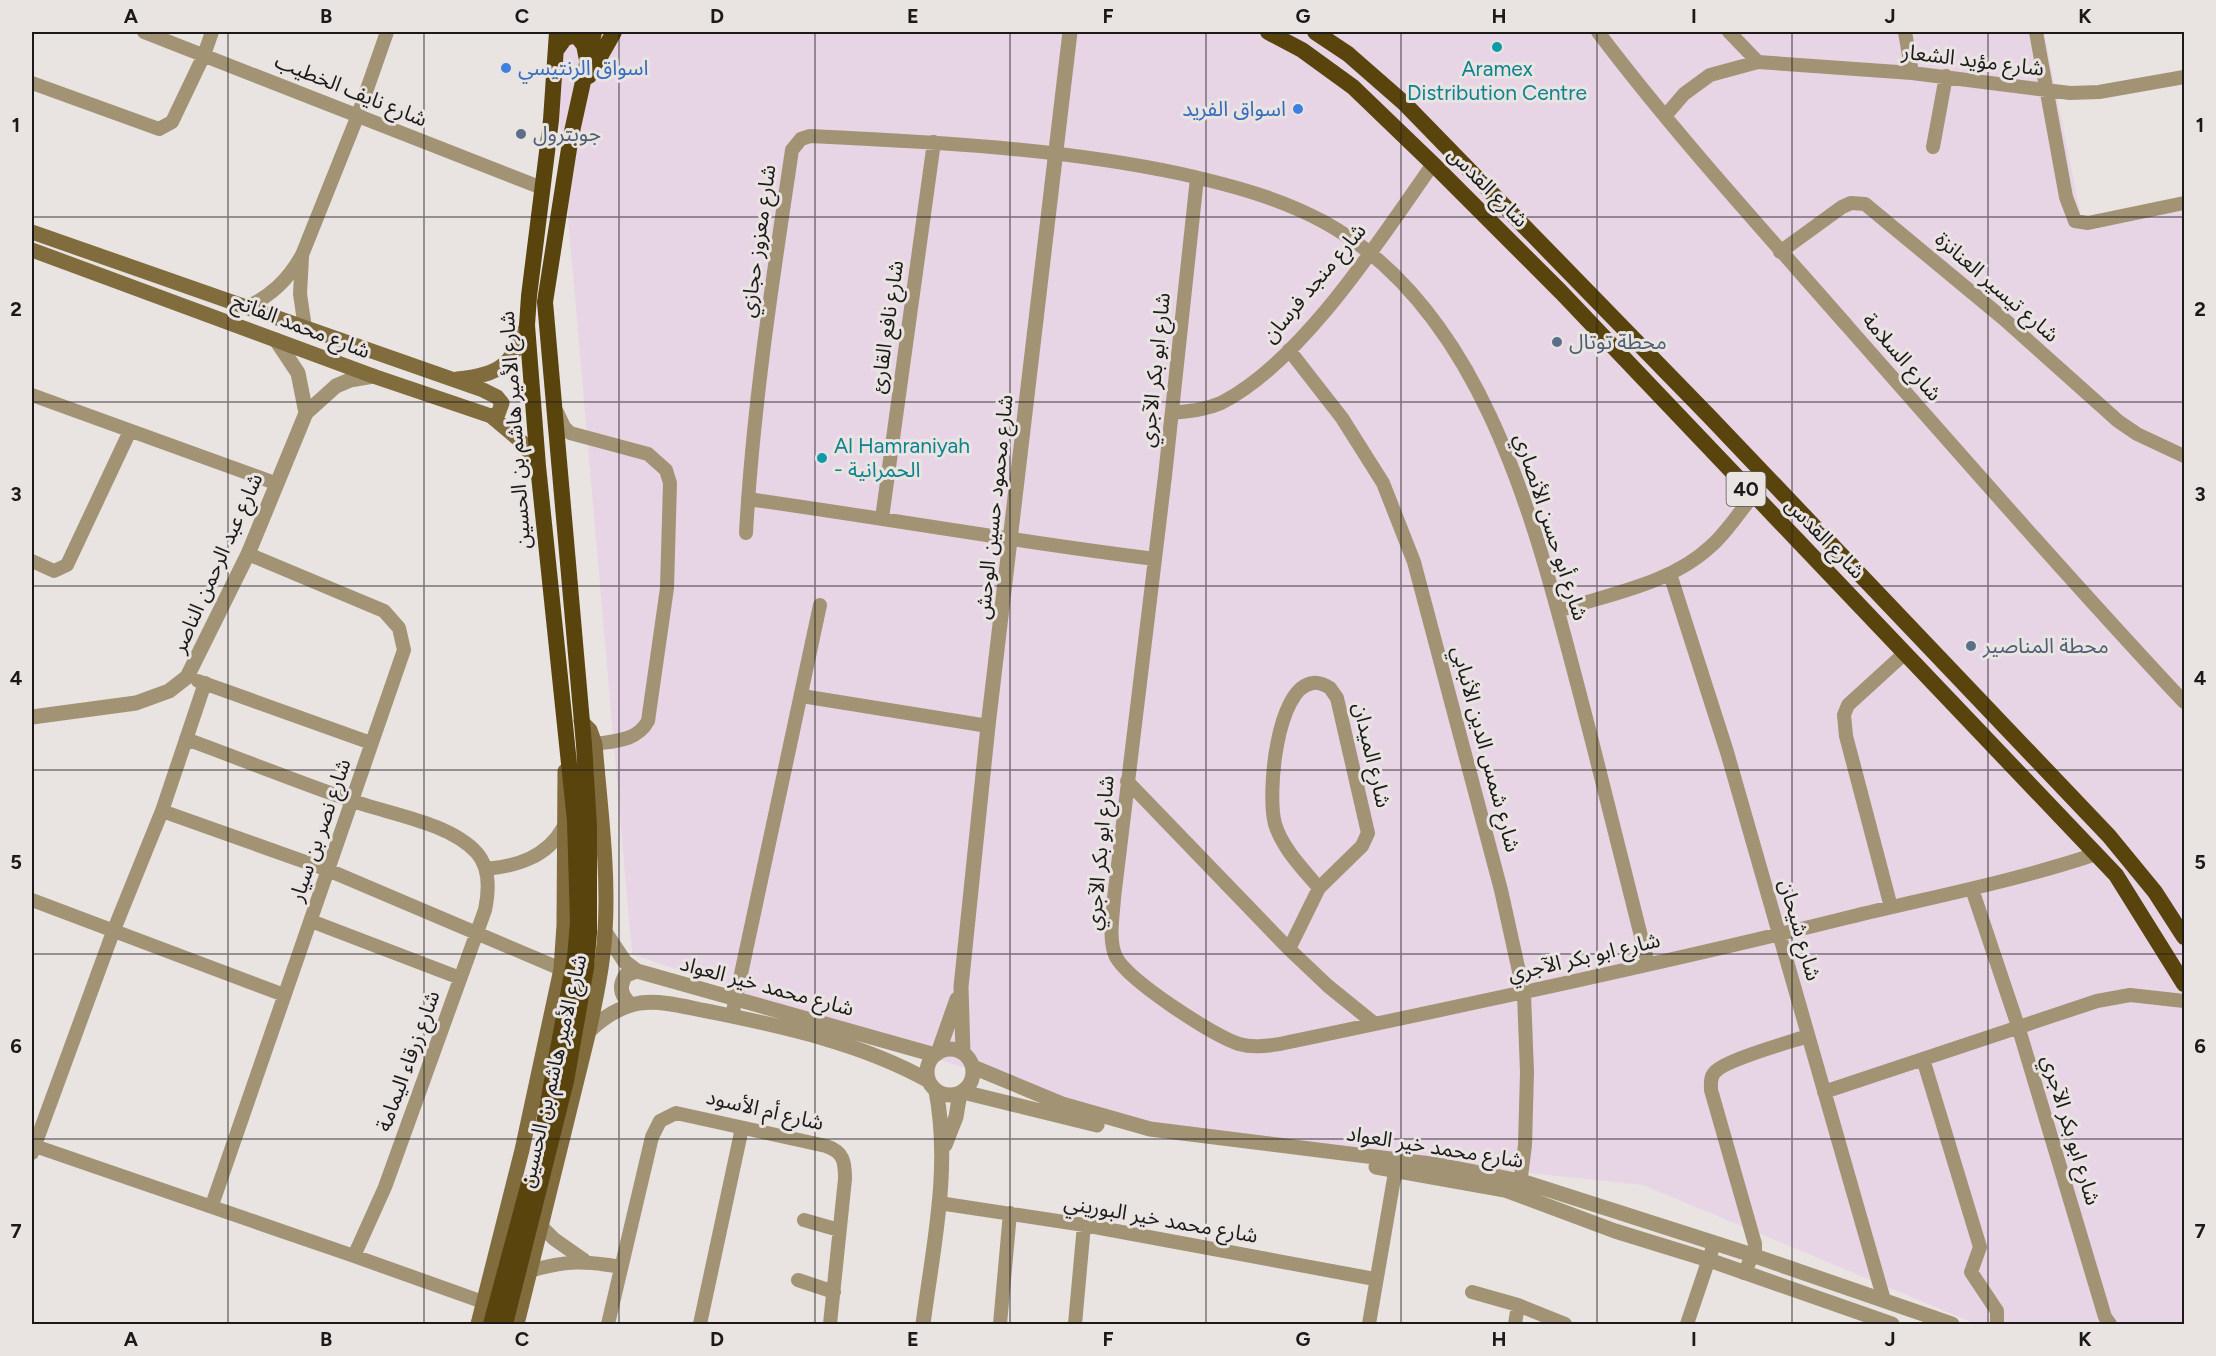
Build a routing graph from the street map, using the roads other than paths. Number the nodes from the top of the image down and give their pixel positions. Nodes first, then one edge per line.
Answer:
1 (144, 32) edge
2 (212, 32) edge
3 (387, 32) edge
4 (557, 32) edge
5 (594, 32) edge
6 (614, 32) edge
7 (1070, 32) edge
8 (1268, 32) edge
9 (1315, 32) edge
10 (1598, 32) edge
11 (1730, 32) edge
12 (1905, 32) edge
13 (2037, 32) edge
14 (557, 49) junction
15 (204, 55) junction
16 (587, 60) junction
17 (1758, 62) junction
18 (1912, 73) junction
19 (1946, 76) junction
20 (2184, 76) edge
21 (32, 83) edge
22 (584, 84) junction
23 (2047, 91) junction
24 (358, 115) junction
25 (1666, 115) junction
26 (934, 142) junction
27 (1933, 147) dead end
28 (1056, 153) junction
29 (1433, 164) junction
30 (1197, 178) junction
31 (542, 188) junction
32 (2184, 203) edge
33 (32, 232) edge
34 (32, 250) edge
35 (1780, 252) junction
36 (1370, 254) junction
37 (302, 255) junction
38 (245, 308) junction
39 (527, 325) junction
40 (305, 328) junction
41 (276, 340) junction
42 (1289, 350) junction
43 (373, 376) junction
44 (454, 379) junction
45 (32, 395) edge
46 (555, 408) junction
47 (306, 413) junction
48 (1172, 413) junction
49 (491, 416) junction
50 (130, 431) junction
51 (578, 435) junction
52 (559, 448) junction
53 (2184, 456) edge
54 (538, 466) junction
55 (275, 483) junction
56 (1753, 496) junction
57 (748, 499) junction
58 (882, 518) junction
59 (746, 533) dead end
60 (1011, 541) junction
61 (248, 554) junction
62 (1155, 559) junction
63 (32, 561) edge
64 (1670, 574) junction
65 (819, 605) dead end
66 (1558, 611) junction
67 (1905, 653) junction
68 (187, 677) junction
69 (205, 682) junction
70 (802, 696) junction
71 (2184, 702) edge
72 (32, 717) edge
73 (582, 721) junction
74 (988, 726) junction
75 (186, 739) junction
76 (371, 743) junction
77 (595, 744) junction
78 (568, 753) junction
79 (1127, 781) junction
80 (351, 801) junction
81 (162, 811) junction
82 (563, 828) junction
83 (2096, 854) junction
84 (486, 869) junction
85 (328, 870) junction
86 (1319, 888) junction
87 (1972, 889) junction
88 (32, 900) edge
89 (1891, 907) junction
90 (311, 921) junction
91 (113, 932) junction
92 (605, 932) junction
93 (477, 935) junction
94 (1780, 935) junction
95 (2184, 937) edge
96 (1289, 949) junction
97 (1648, 964) junction
98 (561, 969) junction
99 (637, 971) junction
100 (460, 978) junction
101 (2184, 984) edge
102 (961, 987) junction
103 (1524, 994) junction
104 (284, 995) junction
105 (736, 1000) junction
106 (2184, 1000) edge
107 (631, 1005) junction
108 (732, 1016) junction
109 (1375, 1024) junction
110 (2018, 1026) junction
111 (589, 1031) junction
112 (1808, 1036) junction
113 (963, 1053) junction
114 (936, 1054) junction
115 (1923, 1059) junction
116 (973, 1067) junction
117 (933, 1086) junction
118 (962, 1092) junction
119 (1824, 1092) junction
120 (742, 1128) junction
121 (32, 1148) edge
122 (943, 1151) junction
123 (1396, 1164) junction
124 (1520, 1188) junction
125 (939, 1203) junction
126 (212, 1205) junction
127 (1010, 1213) junction
128 (804, 1220) dead end
129 (541, 1226) junction
130 (1084, 1226) junction
131 (840, 1230) junction
132 (1714, 1244) junction
133 (1752, 1255) junction
134 (354, 1256) junction
135 (584, 1260) junction
136 (1709, 1260) junction
137 (621, 1267) junction
138 (530, 1271) junction
139 (1744, 1273) junction
140 (1375, 1279) junction
141 (798, 1280) dead end
142 (834, 1292) junction
143 (1472, 1292) dead end
144 (1884, 1300) junction
145 (483, 1302) junction
146 (1518, 1305) junction
147 (2104, 1322) edge
148 (498, 1323) edge
149 (608, 1324) edge
150 (700, 1324) edge
151 (831, 1324) edge
152 (923, 1324) edge
153 (1000, 1324) edge
154 (1075, 1324) edge
155 (1369, 1324) edge
156 (1515, 1324) edge
157 (1565, 1324) edge
158 (1687, 1324) edge
159 (1892, 1324) edge
160 (1952, 1324) edge
161 (1996, 1324) edge

1 - 15 street, شارع نايف الخطيب
2 - 15 street
3 - 24 street
4 - 14 highway, شارع الأمير هاشم بن الحسين
5 - 16 highway, شارع الأمير هاشم بن الحسين
6 - 22 highway
7 - 28 street, شارع محمود حسين الوحش
8 - 29 highway, شارع القدس / 40
9 - 95 highway, شارع القدس / 40
10 - 25 street, شارع السلامة
11 - 17 street
12 - 18 street
13 - 23 street
14 - 16 highway
14 - 31 highway, شارع الأمير هاشم بن الحسين
15 - 21 street
15 - 24 street, شارع نايف الخطيب
16 - 22 highway, شارع الأمير هاشم بن الحسين
17 - 18 street, شارع مؤيد الشعار
17 - 25 street, شارع مؤيد الشعار
18 - 19 street, شارع مؤيد الشعار
19 - 23 street, شارع مؤيد الشعار
19 - 27 street
20 - 23 street, شارع مؤيد الشعار
22 - 46 highway, شارع الأمير هاشم بن الحسين
23 - 32 street
24 - 31 street, شارع نايف الخطيب
24 - 37 street
25 - 35 street, شارع السلامة
26 - 28 street, شارع معزوز حجازي
26 - 57 street, شارع معزوز حجازي
26 - 58 street, شارع نافع القارئ
28 - 30 street, شارع أبو حسن الأنصاري
28 - 60 street, شارع محمود حسين الوحش
29 - 36 street, شارع منجد فرسان
29 - 56 highway, شارع القدس / 40
30 - 36 street, شارع أبو حسن الأنصاري
30 - 48 street, شارع ابو بكر الآجري
31 - 39 highway, شارع الأمير هاشم بن الحسين
33 - 38 main road, شارع محمد الفاتح
34 - 41 main road, شارع محمد الفاتح
35 - 53 street, شارع تيسير العنانزة
35 - 71 street, شارع السلامة
36 - 42 street, شارع منجد فرسان
36 - 66 street, شارع أبو حسن الأنصاري
37 - 38 street
37 - 40 street
38 - 40 main road, شارع محمد الفاتح
39 - 44 main road
39 - 54 highway, شارع الأمير هاشم بن الحسين
40 - 44 main road, شارع محمد الفاتح
41 - 43 main road, شارع محمد الفاتح
41 - 47 street
42 - 48 street, شارع منجد فرسان
42 - 103 street, شارع شمس الدين الأنبابي
43 - 47 street, شارع عبد الرحمن الناصر
43 - 49 main road, شارع محمد الفاتح
44 - 49 main road, شارع محمد الفاتح
45 - 50 street
46 - 51 street
46 - 52 highway, شارع الأمير هاشم بن الحسين
47 - 55 street, شارع عبد الرحمن الناصر
48 - 62 street, شارع ابو بكر الآجري
49 - 54 main road, شارع محمد الفاتح
50 - 55 street
50 - 63 street
51 - 52 street
51 - 77 street
52 - 73 highway, شارع الأمير هاشم بن الحسين
54 - 78 highway, شارع الأمير هاشم بن الحسين
55 - 61 street, شارع عبد الرحمن الناصر
56 - 64 street
56 - 67 highway, شارع القدس / 40
57 - 58 street
57 - 59 street, شارع معزوز حجازي
58 - 60 street
60 - 62 street
60 - 74 street, شارع محمود حسين الوحش
61 - 68 street, شارع عبد الرحمن الناصر
61 - 76 street, شارع نصر بن سيار
62 - 79 street, شارع ابو بكر الآجري
64 - 66 street
64 - 94 street, شارع شيحان
65 - 70 street
66 - 97 street, شارع أبو حسن الأنصاري
67 - 83 highway, شارع القدس / 40
67 - 89 street
68 - 69 street
68 - 72 street, شارع عبد الرحمن الناصر
69 - 75 street
69 - 76 street
70 - 74 street
70 - 105 street
73 - 77 main road, شارع الأمير هاشم بن الحسين
73 - 148 highway, شارع الأمير هاشم بن الحسين
74 - 102 street, شارع محمود حسين الوحش
75 - 80 street
75 - 81 street
76 - 80 street, شارع نصر بن سيار
77 - 92 main road, شارع الأمير هاشم بن الحسين
78 - 82 main road, شارع الأمير هاشم بن الحسين
78 - 148 highway, شارع الأمير هاشم بن الحسين
79 - 96 street
79 - 109 street, شارع ابو بكر الآجري
80 - 84 street
80 - 85 street, شارع نصر بن سيار
81 - 85 street
81 - 91 street
82 - 84 street
82 - 98 main road, شارع الأمير هاشم بن الحسين
83 - 87 street, شارع ابو بكر الآجري
83 - 101 highway, شارع القدس / 40
84 - 93 street, شارع زرقاء اليمامة
85 - 90 street, شارع نصر بن سيار
85 - 93 street
86 - 86 street, شارع الميدان
86 - 96 street, شارع الميدان
87 - 89 street, شارع ابو بكر الآجري
87 - 110 street, شارع ابو بكر الآجري
88 - 91 street
89 - 94 street, شارع ابو بكر الآجري
90 - 100 street
90 - 104 street, شارع نصر بن سيار
91 - 104 street
91 - 121 street
92 - 99 street
92 - 111 main road, شارع الأمير هاشم بن الحسين
93 - 98 street
93 - 100 street, شارع زرقاء اليمامة
94 - 97 street, شارع ابو بكر الآجري
94 - 112 street, شارع شيحان
96 - 109 street
97 - 103 street, شارع ابو بكر الآجري
98 - 145 main road, شارع الأمير هاشم بن الحسين
99 - 105 street, شارع محمد خير العواد
99 - 107 street
100 - 134 street, شارع زرقاء اليمامة
102 - 113 street, شارع محمود حسين الوحش
102 - 114 street, شارع محمود حسين الوحش
103 - 109 street, شارع ابو بكر الآجري
103 - 124 street, شارع شمس الدين الأنبابي
104 - 126 street, شارع نصر بن سيار
105 - 108 street
105 - 114 street, شارع محمد خير العواد
106 - 110 street
107 - 108 street, شارع محمد خير العواد
107 - 111 street, شارع محمد خير العواد
108 - 117 street, شارع محمد خير العواد
110 - 115 street
110 - 147 street, شارع ابو بكر الآجري
111 - 129 main road, شارع الأمير هاشم بن الحسين
112 - 119 street, شارع شيحان
112 - 133 street
113 - 114 street
113 - 116 street
114 - 117 street
115 - 119 street
115 - 161 street
116 - 118 street
116 - 123 street, شارع محمد خير العواد
117 - 118 street
117 - 122 street
118 - 122 street
118 - 123 street, شارع محمد خير العواد
119 - 144 street, شارع شيحان
120 - 131 street, شارع أم الأسود
120 - 137 street, شارع أم الأسود
120 - 150 street
121 - 126 street
122 - 125 street
123 - 124 street, شارع محمد خير العواد
123 - 140 street
124 - 132 street, شارع محمد خير العواد
124 - 136 street, شارع محمد خير العواد
125 - 127 street, شارع محمد خير البوريني
125 - 152 street
126 - 134 street
127 - 130 street, شارع محمد خير البوريني
127 - 153 street
128 - 131 street
129 - 135 street
129 - 138 main road, شارع الأمير هاشم بن الحسين
130 - 140 street, شارع محمد خير البوريني
130 - 154 street
131 - 142 street, شارع أم الأسود
132 - 133 street, شارع محمد خير العواد
132 - 136 street
133 - 139 street
133 - 144 street, شارع محمد خير العواد
134 - 145 street
135 - 137 street
135 - 138 street
136 - 139 street, شارع محمد خير العواد
136 - 158 street
137 - 149 street, شارع أم الأسود
138 - 148 main road, شارع الأمير هاشم بن الحسين
139 - 159 street, شارع محمد خير العواد
140 - 155 street
141 - 142 street
142 - 151 street, شارع أم الأسود
143 - 146 street
144 - 160 street, شارع محمد خير العواد
145 - 148 main road, شارع الأمير هاشم بن الحسين
146 - 156 street
146 - 157 street

